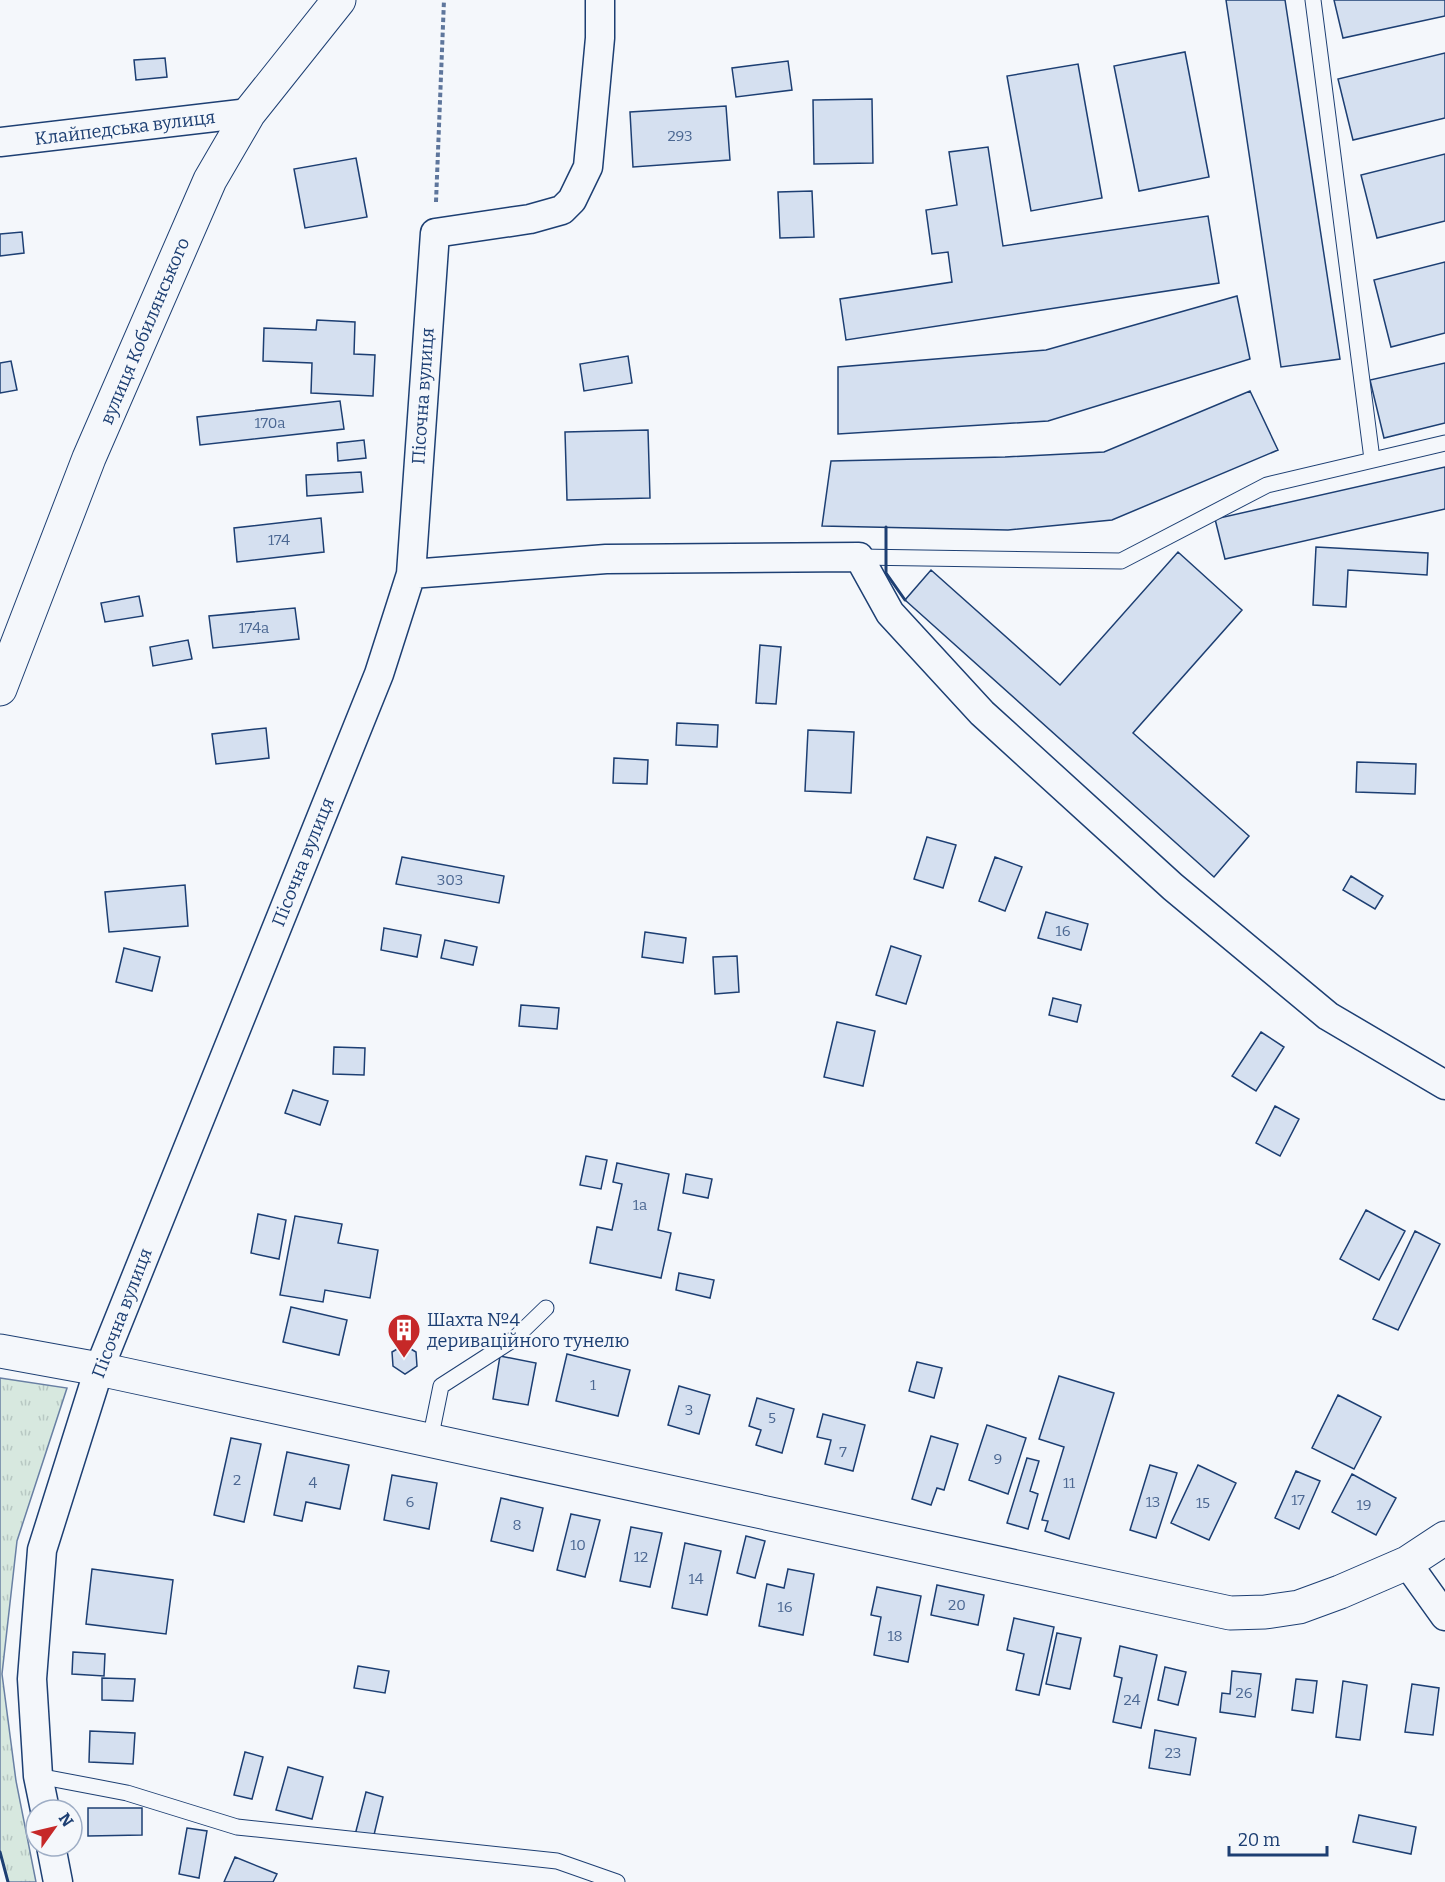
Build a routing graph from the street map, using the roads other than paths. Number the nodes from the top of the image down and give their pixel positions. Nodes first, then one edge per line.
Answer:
1 (339, 0) edge
2 (600, 0) edge
3 (1313, 0) edge
4 (249, 113) junction
5 (0, 142) edge
6 (1445, 443) edge
7 (1372, 459) junction
8 (859, 557) junction
9 (411, 574) junction
10 (0, 689) edge
11 (1445, 1085) edge
12 (546, 1308) dead end
13 (0, 1351) edge
14 (99, 1369) junction
15 (430, 1440) junction
16 (1445, 1538) edge
17 (1407, 1563) junction
18 (1445, 1616) edge
19 (39, 1776) junction
20 (43, 1798) edge
21 (53, 1858) edge
22 (58, 1882) edge
23 (617, 1882) edge

1 - 4 street, вулиця Кобилянського
2 - 9 street, Пісочна вулиця
3 - 7 lane
4 - 5 street, Клайпедська вулиця
4 - 10 street, вулиця Кобилянського
6 - 7 lane
7 - 8 lane
8 - 9 street
8 - 11 street
9 - 14 street, Пісочна вулиця
12 - 15 lane
13 - 14 street
14 - 15 street
14 - 19 street, Пісочна вулиця
15 - 17 street
16 - 17 street
17 - 18 street
19 - 20 street, Пісочна вулиця
19 - 23 lane
21 - 22 street

